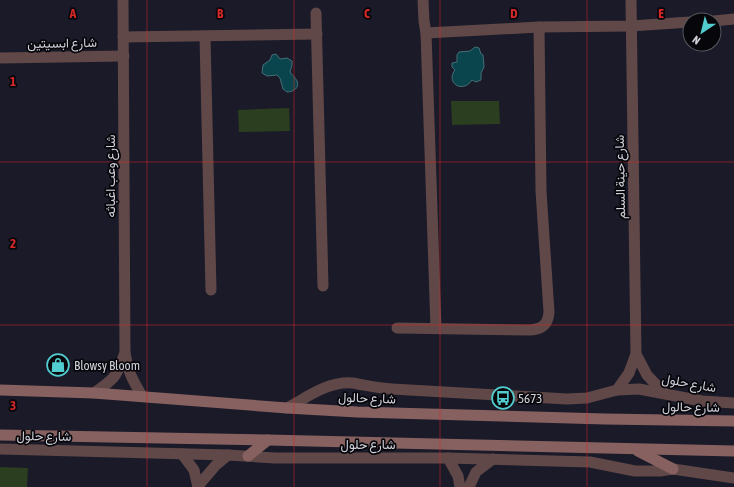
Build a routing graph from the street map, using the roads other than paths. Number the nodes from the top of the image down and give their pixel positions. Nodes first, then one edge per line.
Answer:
1 (123, 0) edge
2 (423, 0) edge
3 (631, 0) edge
4 (316, 13) dead end
5 (734, 19) edge
6 (722, 20) edge
7 (682, 23) edge
8 (631, 26) junction
9 (539, 27) junction
10 (426, 33) junction
11 (317, 34) junction
12 (123, 37) junction
13 (205, 37) junction
14 (124, 56) junction
15 (0, 58) edge
16 (323, 286) dead end
17 (211, 290) dead end
18 (397, 328) dead end
19 (436, 328) junction
20 (125, 352) junction
21 (636, 354) junction
22 (0, 390) edge
23 (617, 390) junction
24 (663, 392) junction
25 (94, 393) junction
26 (142, 396) junction
27 (734, 403) edge
28 (287, 408) junction
29 (734, 421) edge
30 (0, 435) edge
31 (268, 440) junction
32 (0, 449) edge
33 (636, 449) junction
34 (734, 451) edge
35 (182, 454) junction
36 (228, 455) junction
37 (248, 456) junction
38 (448, 458) junction
39 (493, 460) junction
40 (673, 469) junction
41 (720, 477) junction
42 (734, 478) edge
43 (198, 487) edge
44 (460, 487) edge
45 (469, 487) edge
46 (730, 487) edge

1 - 12 street, شارع وعب اغباثه
2 - 10 street
3 - 8 street, شارع حينة السلم
4 - 11 street
5 - 6 street
7 - 8 street
8 - 9 street
8 - 21 street, شارع حينة السلم
9 - 10 street
9 - 19 street
10 - 19 street
11 - 13 street
11 - 16 street
12 - 13 street
12 - 14 street, شارع وعب اغباثه
13 - 17 street
14 - 15 street, شارع ابسيتين
14 - 20 street, شارع وعب اغباثه
18 - 19 street
20 - 25 street, شارع وعب اغباثه
20 - 26 street, شارع وعب اغباثه
21 - 23 street, شارع حينة السلم
21 - 24 street, شارع حينة السلم
22 - 25 main road, شارع حالول
23 - 24 street, شارع حلول
23 - 28 street, شارع حلول
24 - 27 street, شارع حلول
25 - 26 main road, شارع حالول
26 - 28 main road, شارع حالول
28 - 29 main road, شارع حالول
30 - 31 main road
31 - 33 main road
31 - 37 main road
32 - 35 street, شارع حلول
33 - 34 main road
33 - 40 main road
35 - 36 street, شارع حلول
35 - 43 street
36 - 37 street, شارع حلول
36 - 43 street
37 - 38 street, شارع حلول
38 - 39 street, شارع حلول
38 - 44 street
39 - 40 street, شارع حلول
39 - 45 street
40 - 41 street, شارع حلول
41 - 42 street, شارع حلول
41 - 46 street

